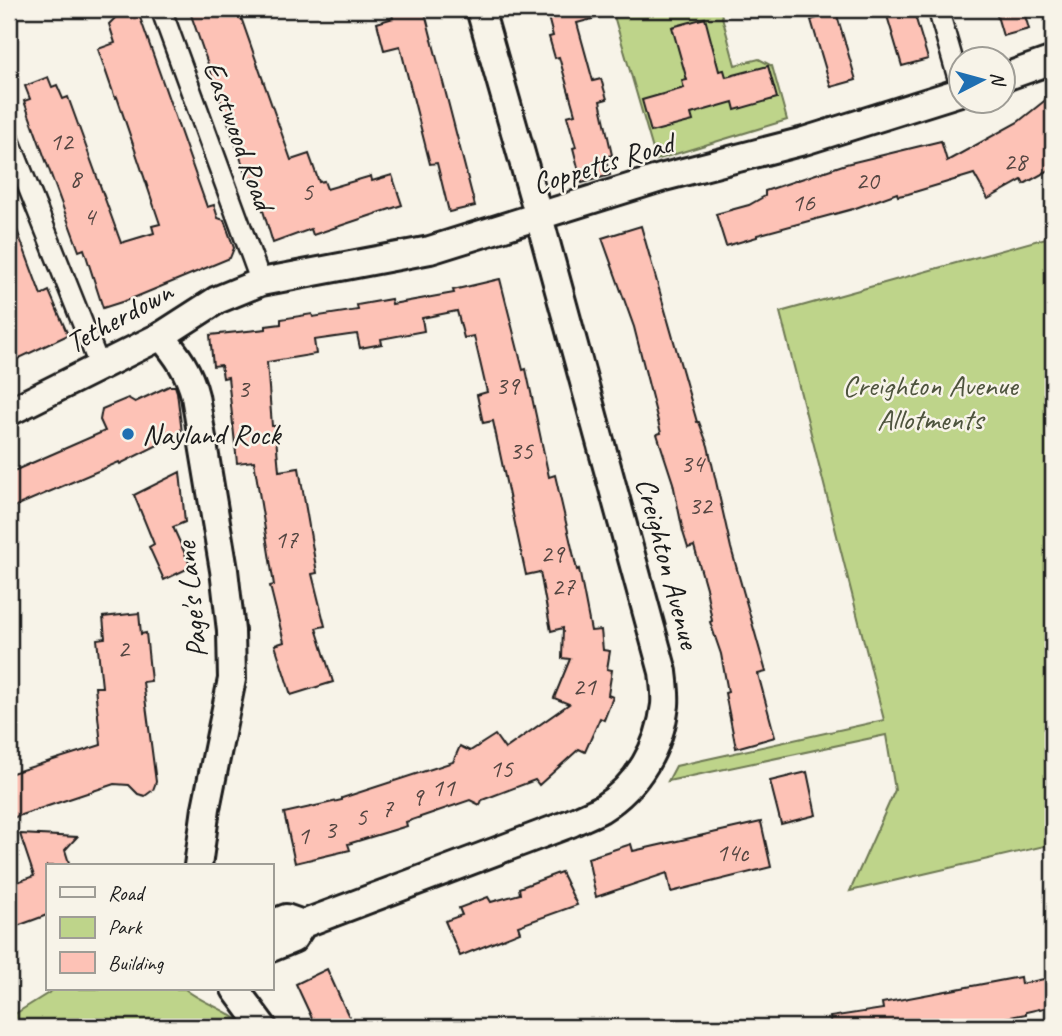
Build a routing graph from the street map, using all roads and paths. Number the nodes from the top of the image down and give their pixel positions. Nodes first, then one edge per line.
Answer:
1 (161, 9) edge
2 (480, 9) edge
3 (937, 9) edge
4 (949, 46) edge
5 (1053, 60) edge
6 (1016, 73) edge
7 (946, 97) edge
8 (9, 139) edge
9 (540, 217) junction
10 (261, 282) junction
11 (161, 335) junction
12 (100, 367) junction
13 (9, 412) edge
14 (198, 864) edge
15 (273, 943) edge
16 (236, 990) edge
17 (261, 990) edge
18 (262, 1026) edge

1 - 10 street, Eastwood Road
2 - 9 street, Creighton Avenue
3 - 4 street
5 - 6 street
7 - 9 street, Coppetts Road
8 - 12 street
9 - 10 street, Coppetts Road
9 - 15 street, Creighton Avenue
10 - 11 street, Tetherdown
11 - 12 street, Tetherdown
11 - 14 street, Page's Lane
12 - 13 street, Tetherdown
16 - 18 street
17 - 18 street

